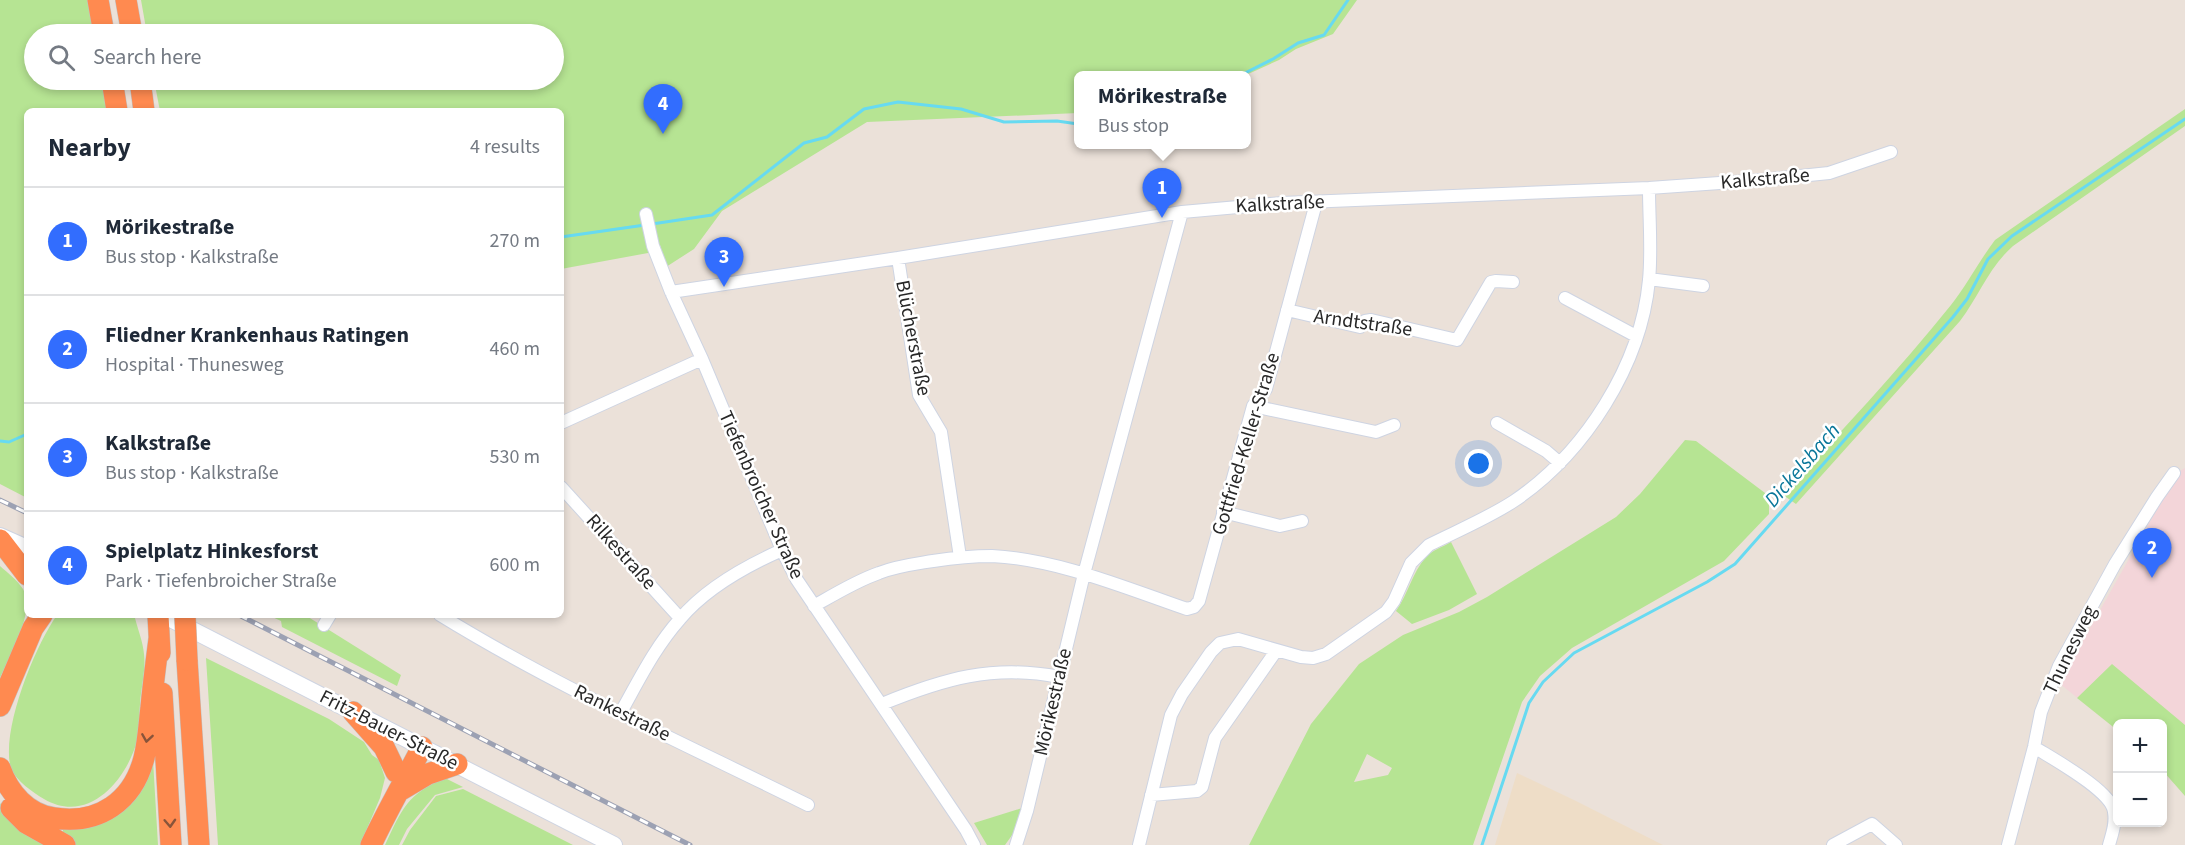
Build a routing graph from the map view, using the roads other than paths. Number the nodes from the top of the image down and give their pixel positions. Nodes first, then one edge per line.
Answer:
1 (98, 0) edge
2 (126, 0) edge
3 (102, 24) edge
4 (130, 24) edge
5 (114, 90) edge
6 (141, 90) edge
7 (117, 108) edge
8 (144, 108) edge
9 (1891, 152) dead end
10 (1649, 188) junction
11 (1316, 203) junction
12 (1182, 212) junction
13 (646, 214) dead end
14 (898, 258) junction
15 (1649, 279) junction
16 (1513, 282) dead end
17 (1703, 286) dead end
18 (671, 292) junction
19 (1565, 298) dead end
20 (1287, 310) junction
21 (1636, 336) junction
22 (702, 359) junction
23 (1254, 406) junction
24 (564, 422) edge
25 (1497, 423) dead end
26 (1394, 425) dead end
27 (1560, 463) junction
28 (2174, 473) dead end
29 (564, 490) edge
30 (1223, 512) junction
31 (1302, 521) dead end
32 (0, 536) edge
33 (0, 540) edge
34 (24, 547) edge
35 (782, 550) junction
36 (960, 557) junction
37 (24, 571) edge
38 (1084, 574) junction
39 (814, 606) junction
40 (158, 618) edge
41 (169, 618) edge
42 (185, 618) edge
43 (445, 618) edge
44 (680, 618) junction
45 (37, 619) edge
46 (159, 639) junction
47 (1276, 651) junction
48 (1059, 677) junction
49 (882, 704) junction
50 (0, 706) edge
51 (353, 712) junction
52 (621, 712) junction
53 (417, 744) junction
54 (2034, 747) junction
55 (457, 764) junction
56 (0, 768) edge
57 (396, 789) junction
58 (0, 794) edge
59 (1151, 795) junction
60 (808, 805) dead end
61 (199, 844) edge
62 (65, 845) edge
63 (171, 845) edge
64 (371, 845) edge
65 (614, 845) edge
66 (974, 845) edge
67 (1016, 845) edge
68 (1140, 845) edge
69 (1833, 845) edge
70 (1896, 845) edge
71 (2008, 845) edge
72 (2109, 845) edge

1 - 3 highway
2 - 4 highway
5 - 7 highway
6 - 8 highway
9 - 10 street, Kalkstraße
10 - 11 street, Kalkstraße
10 - 15 street
11 - 12 street, Kalkstraße
11 - 20 street, Gottfried-Keller-Straße
12 - 14 street, Kalkstraße
12 - 38 street, Mörikestraße
13 - 18 street, Tiefenbroicher Straße
14 - 18 street, Kalkstraße
14 - 36 street, Blücherstraße
15 - 17 street
15 - 21 street
16 - 20 street, Arndtstraße
18 - 22 street, Tiefenbroicher Straße
19 - 21 street
20 - 23 street, Gottfried-Keller-Straße
21 - 27 street
22 - 24 street
22 - 35 street, Tiefenbroicher Straße
23 - 26 street
23 - 30 street, Gottfried-Keller-Straße
25 - 27 street
27 - 47 street
28 - 54 street, Thunesweg
29 - 44 street, Rilkestraße
30 - 31 street
30 - 38 street, Gottfried-Keller-Straße
32 - 34 main road
33 - 37 highway
35 - 39 street, Tiefenbroicher Straße
35 - 44 street
36 - 38 street
36 - 39 street
38 - 48 street, Mörikestraße
39 - 49 street, Tiefenbroicher Straße
40 - 46 highway
41 - 51 main road, Fritz-Bauer-Straße
42 - 61 highway, bridge
43 - 52 street, Rankestraße
44 - 52 street
45 - 50 highway
46 -> 56 highway
46 -> 63 highway
47 - 59 street
47 - 59 street
48 - 49 street
48 - 67 street, Mörikestraße
49 - 66 street, Tiefenbroicher Straße
51 - 53 main road, Fritz-Bauer-Straße
51 - 57 highway
52 - 60 street, Rankestraße
53 - 55 main road, Fritz-Bauer-Straße
53 - 57 highway
54 - 71 street, Thunesweg
54 - 72 street
55 - 57 highway
55 - 65 main road, Fritz-Bauer-Straße
57 - 64 highway
58 - 62 highway
59 - 68 street
69 - 70 street

